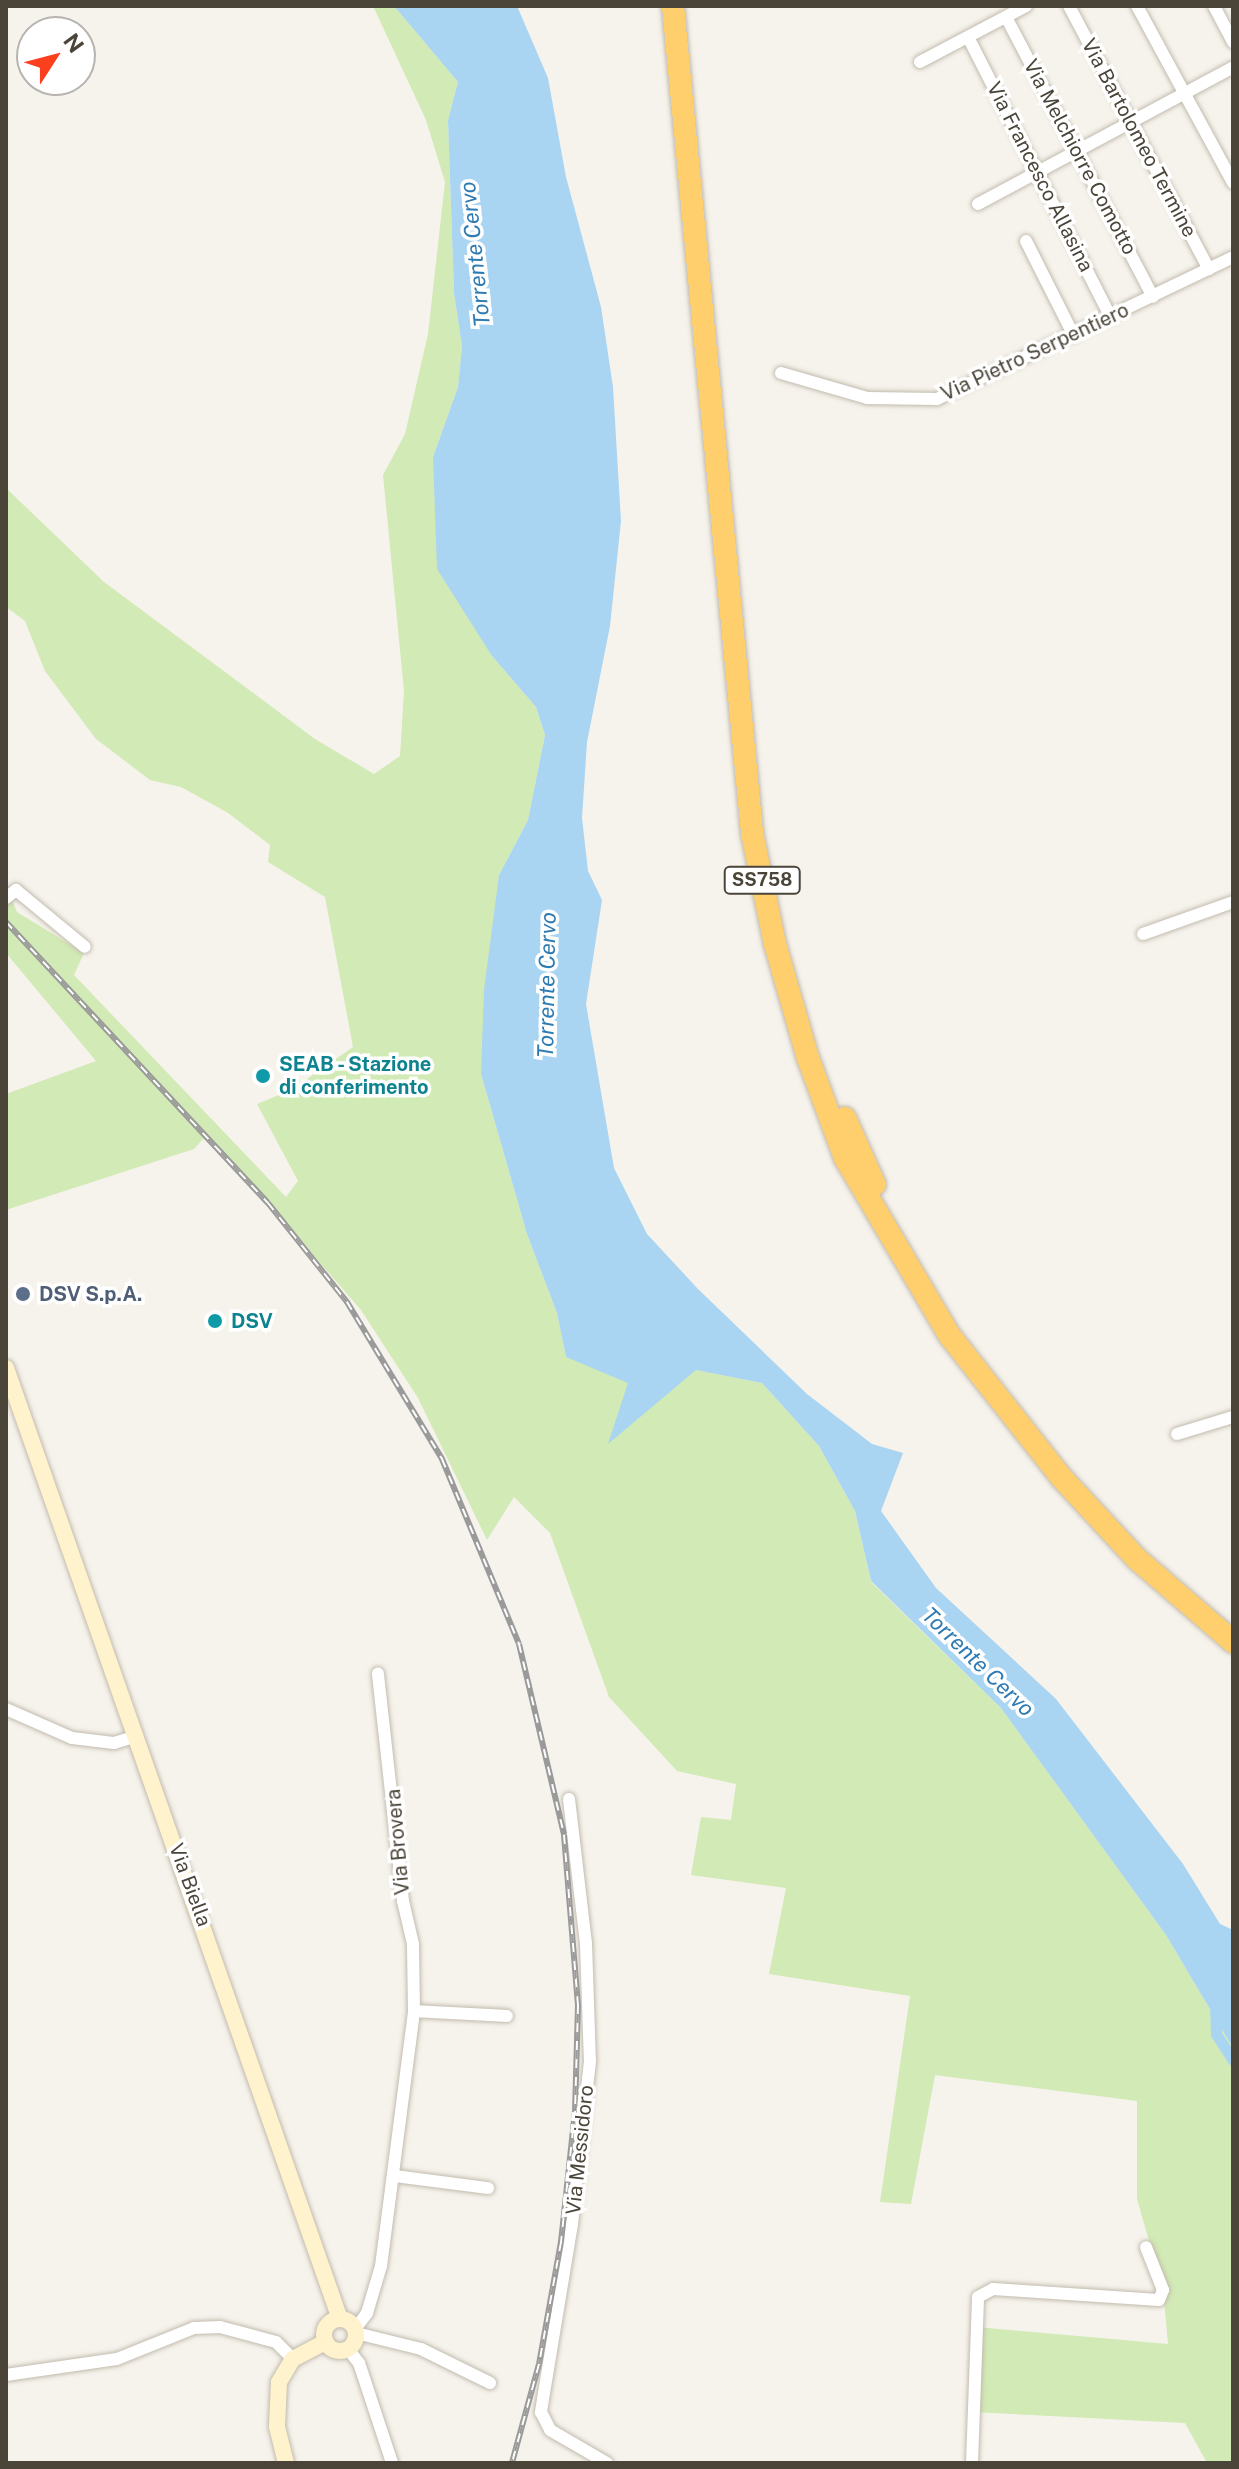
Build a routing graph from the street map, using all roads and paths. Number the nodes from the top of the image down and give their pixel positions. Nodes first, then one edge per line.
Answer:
1 (673, 6) edge
2 (685, 6) edge
3 (1026, 6) edge
4 (1069, 6) edge
5 (1137, 6) edge
6 (1214, 6) edge
7 (1006, 17) junction
8 (968, 37) junction
9 (1233, 42) edge
10 (920, 62) dead end
11 (1233, 67) edge
12 (1183, 93) junction
13 (1129, 121) junction
14 (1076, 151) junction
15 (1037, 172) junction
16 (1233, 183) edge
17 (978, 204) dead end
18 (1026, 241) dead end
19 (1233, 257) edge
20 (1209, 269) junction
21 (1153, 297) junction
22 (1111, 318) junction
23 (1074, 336) junction
24 (781, 373) dead end
25 (6, 898) edge
26 (1233, 902) edge
27 (1143, 934) dead end
28 (85, 947) dead end
29 (6, 1368) edge
30 (1233, 1417) edge
31 (1177, 1434) dead end
32 (1233, 1622) edge
33 (1233, 1642) edge
34 (378, 1673) dead end
35 (6, 1709) edge
36 (137, 1736) junction
37 (569, 1799) dead end
38 (414, 2011) junction
39 (507, 2016) dead end
40 (395, 2176) junction
41 (488, 2188) dead end
42 (1146, 2247) dead end
43 (340, 2319) junction
44 (355, 2331) junction
45 (325, 2342) junction
46 (348, 2349) junction
47 (293, 2359) junction
48 (6, 2375) edge
49 (490, 2383) dead end
50 (286, 2463) edge
51 (392, 2463) edge
52 (607, 2463) edge
53 (972, 2463) edge

1 - 33 highway, SS758
2 - 32 highway, SS758
3 - 7 street
4 - 13 street, Via Bartolomeo Termine
5 - 12 street
6 - 9 street
7 - 8 street
7 - 14 street, Via Melchiorre Comotto
8 - 10 street
8 - 15 street, Via Francesco Allasina
11 - 12 street
12 - 13 street
12 - 16 street
13 - 14 street
13 - 20 street, Via Bartolomeo Termine
14 - 15 street
14 - 21 street, Via Melchiorre Comotto
15 - 17 street
15 - 22 street, Via Francesco Allasina
18 - 23 street
19 - 20 street, Via Pietro Serpentiero
20 - 21 street, Via Pietro Serpentiero
21 - 22 street, Via Pietro Serpentiero
22 - 23 street, Via Pietro Serpentiero
23 - 24 street, Via Pietro Serpentiero
25 - 28 street
26 - 27 street
29 - 36 street, Via Biella
30 - 31 street
34 - 38 street, Via Brovera
35 - 36 street
36 - 43 street, Via Biella
37 - 52 street, Via Messidoro
38 - 39 street
38 - 40 street, Via Brovera
40 - 41 street
40 - 44 street, Via Brovera
42 - 53 street
43 - 44 street
43 - 45 street
44 - 46 street
44 - 49 street
45 - 46 street
45 - 47 street
46 - 51 street
47 - 48 street
47 - 50 street

